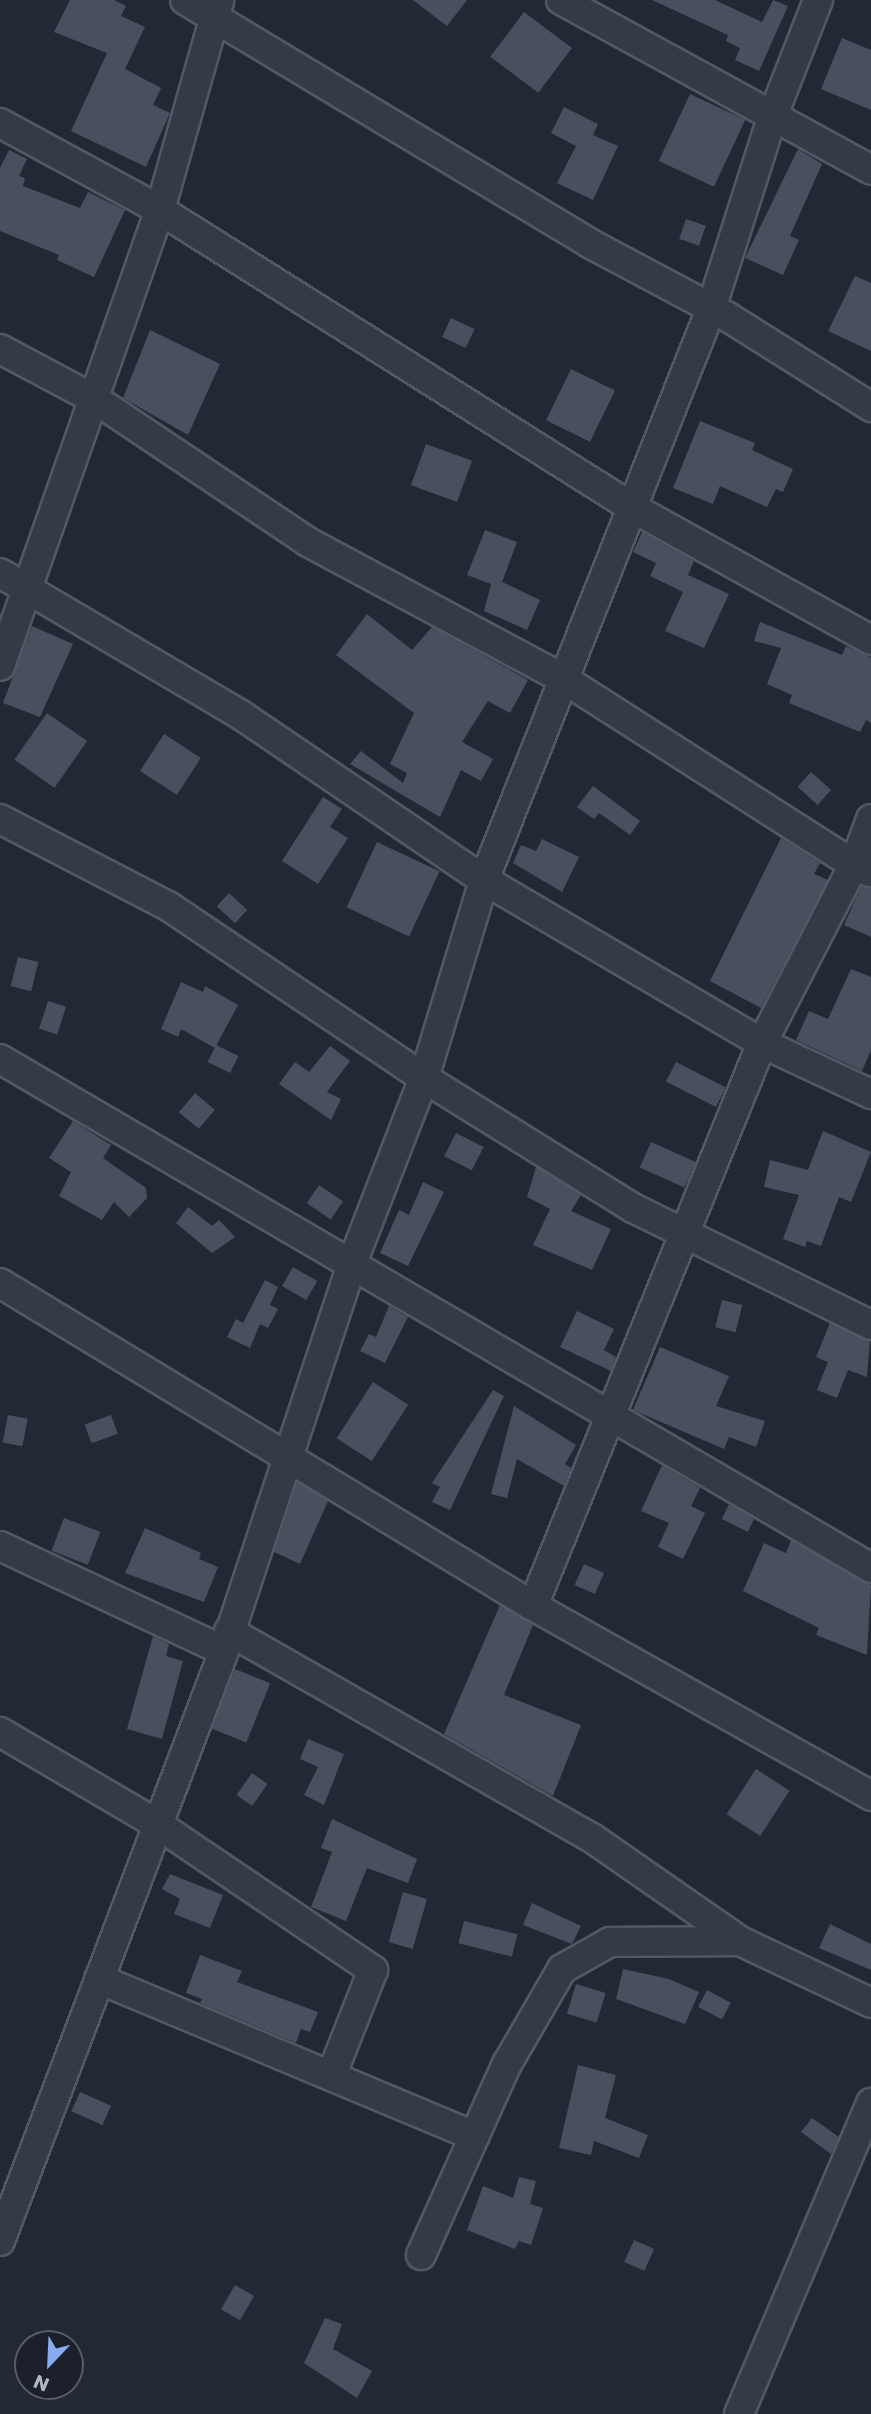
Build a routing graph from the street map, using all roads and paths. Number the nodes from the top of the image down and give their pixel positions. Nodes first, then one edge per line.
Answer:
1 (185, 0) edge
2 (561, 0) edge
3 (818, 0) edge
4 (217, 8) edge
5 (773, 115) junction
6 (0, 123) edge
7 (871, 170) edge
8 (160, 209) junction
9 (711, 309) junction
10 (0, 349) edge
11 (96, 400) junction
12 (871, 407) edge
13 (633, 508) junction
14 (0, 573) edge
15 (25, 587) junction
16 (871, 640) edge
17 (0, 666) edge
18 (562, 678) junction
19 (0, 819) edge
20 (871, 819) edge
21 (863, 869) edge
22 (484, 880) junction
23 (762, 1043) junction
24 (0, 1059) edge
25 (424, 1078) junction
26 (871, 1094) edge
27 (685, 1238) junction
28 (351, 1266) junction
29 (0, 1283) edge
30 (871, 1325) edge
31 (612, 1416) junction
32 (285, 1456) junction
33 (0, 1546) edge
34 (871, 1568) edge
35 (533, 1606) junction
36 (227, 1641) junction
37 (0, 1732) edge
38 (871, 1796) edge
39 (158, 1825) junction
40 (740, 1941) junction
41 (99, 1979) junction
42 (871, 2003) edge
43 (331, 2076) junction
44 (871, 2103) edge
45 (475, 2136) junction
46 (0, 2241) edge
47 (421, 2255) dead end
48 (739, 2414) edge

1 - 4 street
2 - 5 street
3 - 5 street
4 - 8 street
4 - 9 street
5 - 7 street
5 - 9 street
6 - 8 street
8 - 11 street
8 - 13 street
9 - 12 street
9 - 13 street
10 - 11 street
11 - 15 street
11 - 18 street
13 - 16 street
13 - 18 street
14 - 15 street
15 - 17 street
15 - 22 street
18 - 21 street
18 - 22 street
19 - 25 street
20 - 21 street
21 - 23 street
22 - 23 street
22 - 25 street
23 - 26 street
23 - 27 street
24 - 28 street
25 - 27 street
25 - 28 street
27 - 30 street
27 - 31 street
28 - 31 street
28 - 32 street
29 - 32 street
31 - 34 street
31 - 35 street
32 - 35 street
32 - 36 street
33 - 36 street
35 - 38 street
36 - 39 street
36 - 40 street
37 - 39 street
39 - 41 street
39 - 43 street
40 - 42 street
40 - 45 street
41 - 43 street
41 - 46 street
43 - 45 street
44 - 48 street
45 - 47 street

